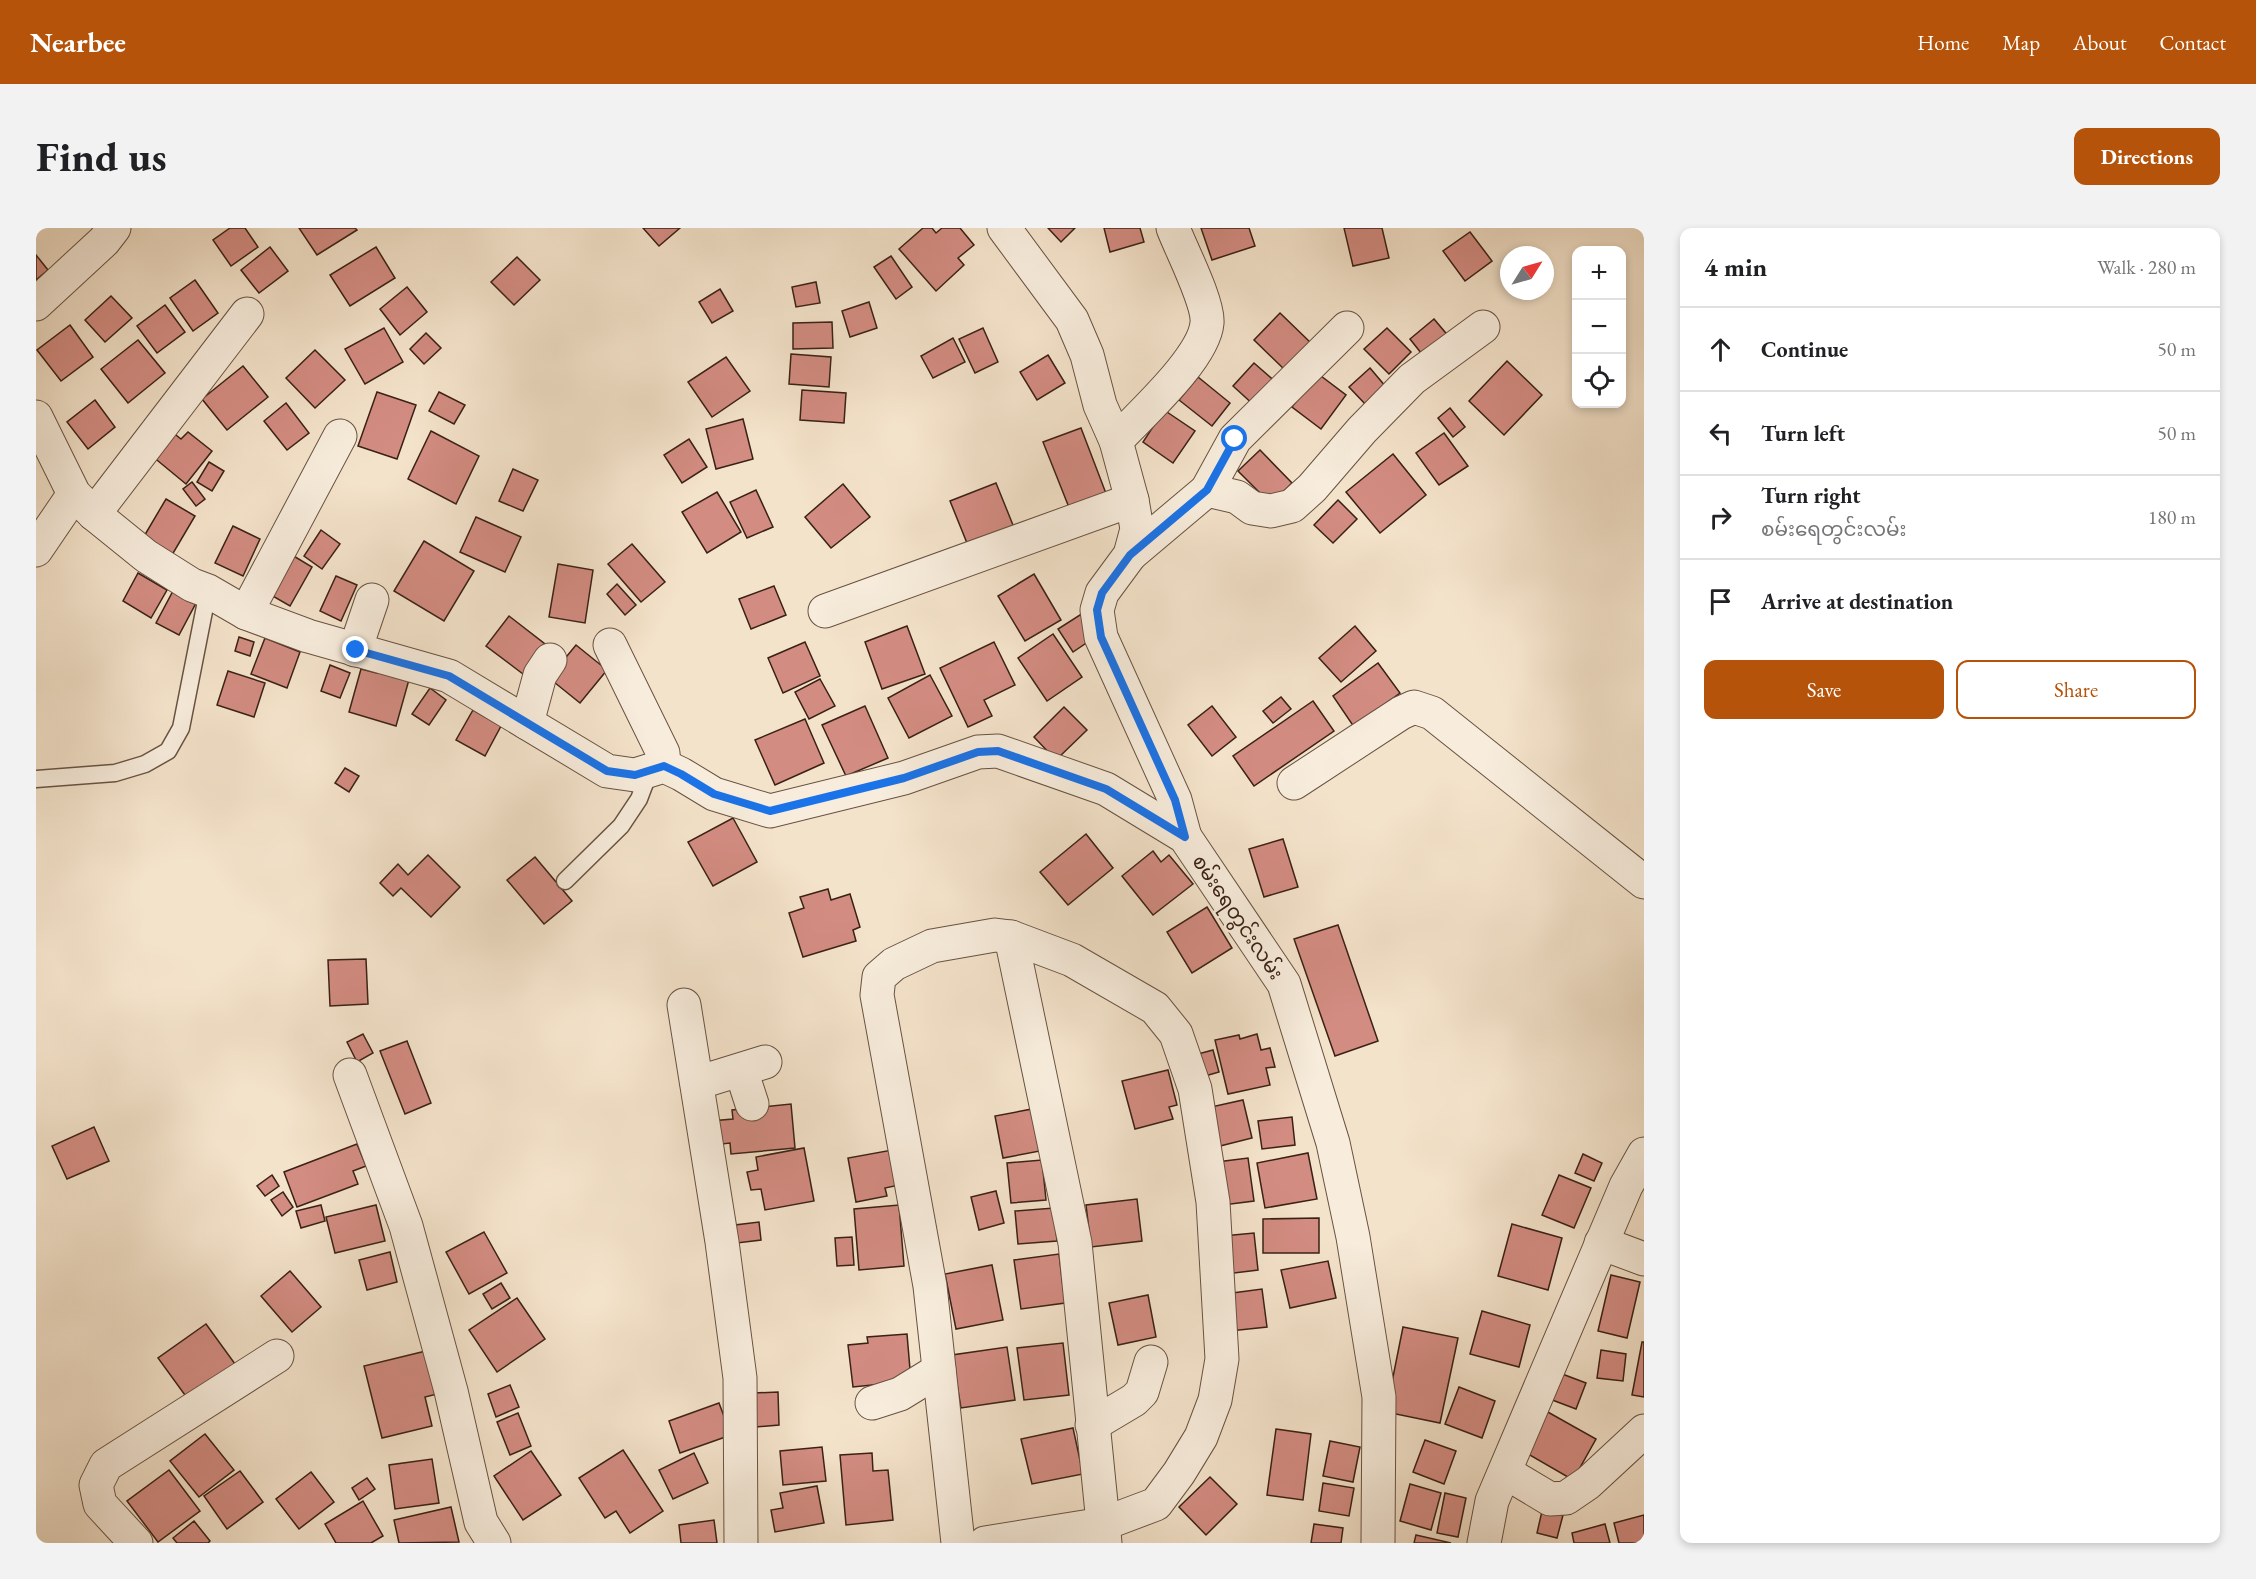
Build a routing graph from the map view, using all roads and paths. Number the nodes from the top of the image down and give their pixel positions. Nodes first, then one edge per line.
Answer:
1 (114, 228) edge
2 (1004, 228) edge
3 (1173, 228) edge
4 (36, 304) edge
5 (247, 314) dead end
6 (1483, 327) dead end
7 (1347, 328) dead end
8 (36, 417) edge
9 (340, 436) dead end
10 (1116, 441) junction
11 (1207, 490) junction
12 (1132, 500) junction
13 (84, 504) junction
14 (36, 550) edge
15 (1130, 555) junction
16 (208, 591) junction
17 (372, 600) dead end
18 (825, 611) dead end
19 (246, 613) junction
20 (610, 645) dead end
21 (356, 650) junction
22 (549, 660) dead end
23 (527, 723) junction
24 (657, 768) junction
25 (36, 779) edge
26 (1294, 783) dead end
27 (1185, 837) junction
28 (565, 881) dead end
29 (1644, 882) edge
30 (1011, 937) junction
31 (684, 1005) dead end
32 (350, 1075) dead end
33 (697, 1083) junction
34 (752, 1104) dead end
35 (1644, 1154) edge
36 (1601, 1243) junction
37 (1644, 1259) edge
38 (277, 1356) dead end
39 (1151, 1362) dead end
40 (939, 1370) junction
41 (872, 1403) dead end
42 (1092, 1425) junction
43 (1644, 1431) edge
44 (1504, 1472) junction
45 (1104, 1534) edge
46 (136, 1543) edge
47 (494, 1543) edge
48 (741, 1543) edge
49 (958, 1543) edge
50 (986, 1543) edge
51 (1378, 1543) edge
52 (1484, 1543) edge

1 - 4 street
2 - 10 street
3 - 10 street
5 - 13 street
6 - 11 street
7 - 11 street
8 - 13 street
9 - 19 street
10 - 12 street
11 - 15 street
12 - 15 street
12 - 18 street
13 - 14 street
13 - 16 street
15 - 27 street
16 - 19 street
16 - 25 lane
17 - 21 street
19 - 21 street
20 - 24 street
21 - 23 street
22 - 23 street
23 - 24 street
24 - 27 street, စမ်းရေတွင်းလမ်း
24 - 28 lane
26 - 29 street
27 - 51 street, စမ်းရေတွင်းလမ်း
30 - 40 street
30 - 42 street
30 - 45 street
31 - 33 street
32 - 47 street
33 - 34 street
33 - 48 street
35 - 36 street
36 - 37 street
36 - 44 street
38 - 46 street
39 - 42 street
40 - 41 street
40 - 49 street
42 - 45 street
43 - 44 street
44 - 52 street
45 - 50 street

